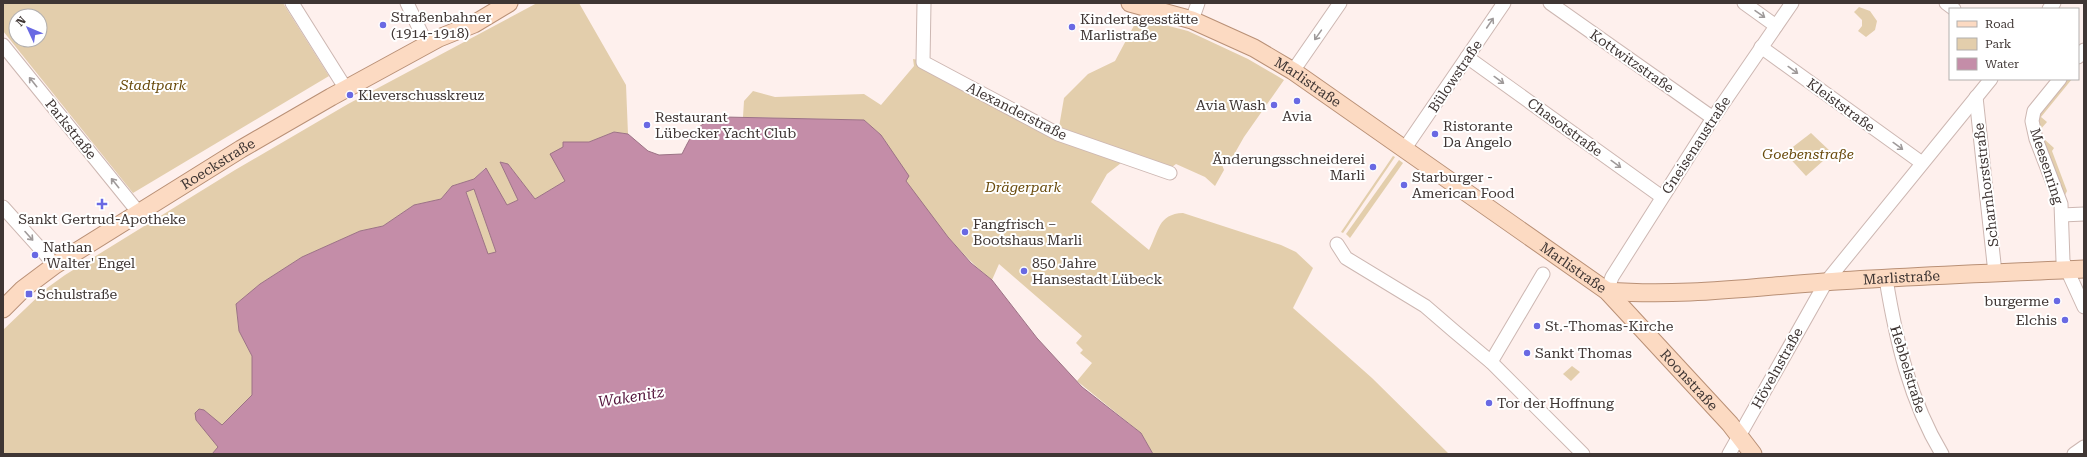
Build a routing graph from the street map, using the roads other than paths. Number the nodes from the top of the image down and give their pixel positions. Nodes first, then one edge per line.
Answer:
1 (292, 3) edge
2 (407, 3) edge
3 (489, 3) edge
4 (509, 3) edge
5 (924, 3) edge
6 (1130, 3) edge
7 (1198, 3) edge
8 (1340, 3) edge
9 (1504, 3) edge
10 (1550, 3) edge
11 (1744, 3) edge
12 (1792, 3) edge
13 (1192, 20) junction
14 (1776, 26) junction
15 (445, 35) junction
16 (3, 45) edge
17 (427, 45) junction
18 (1761, 47) junction
19 (1467, 57) junction
20 (1293, 71) junction
21 (1990, 80) edge
22 (2059, 80) edge
23 (346, 89) junction
24 (1976, 97) junction
25 (1713, 118) junction
26 (1405, 148) junction
27 (1922, 163) junction
28 (1170, 173) dead end
29 (1662, 197) junction
30 (3, 207) edge
31 (139, 213) junction
32 (2084, 214) edge
33 (2062, 215) junction
34 (1337, 244) dead end
35 (55, 266) junction
36 (2076, 270) edge
37 (1995, 273) junction
38 (1543, 274) dead end
39 (1886, 279) junction
40 (1826, 282) junction
41 (1607, 291) junction
42 (2084, 307) edge
43 (3, 309) edge
44 (1491, 362) junction
45 (1739, 436) junction
46 (2084, 447) edge
47 (1583, 454) edge
48 (1729, 454) edge
49 (1753, 454) edge
50 (1942, 454) edge
51 (2074, 454) edge

1 - 23 street
2 - 17 street
3 - 15 main road, Roeckstraße
4 - 15 main road, Roeckstraße
5 - 28 street, Alexanderstraße
6 - 13 main road, Marlistraße
7 - 13 street
8 -> 20 street
19 -> 9 street, Bülowstraße
10 - 25 street, Kottwitzstraße
11 -> 14 street
12 - 14 street, Gneisenaustraße
13 - 20 main road, Marlistraße
14 - 18 street, Gneisenaustraße
15 - 17 main road, Roeckstraße
31 -> 16 street, Parkstraße
17 - 23 main road, Roeckstraße
18 - 25 street, Gneisenaustraße
18 -> 27 street, Kleiststraße
19 - 26 street, Bülowstraße
19 -> 29 street, Chasotstraße
20 - 26 main road, Marlistraße
21 - 24 street
22 - 33 street, Meesenring
23 - 31 main road, Roeckstraße
24 - 27 street
24 - 37 street, Scharnhorststraße
25 - 29 street, Gneisenaustraße
26 - 41 main road, Marlistraße
27 - 40 street
29 - 41 street, Gneisenaustraße
30 -> 35 street
31 - 35 main road, Roeckstraße
32 - 33 street, Meesenring
33 - 36 street, Meesenring
34 - 44 street
35 - 43 main road, Roeckstraße
36 - 37 main road, Marlistraße
36 - 42 street, Meesenring
37 - 39 main road, Marlistraße
38 - 44 street
39 - 40 main road, Marlistraße
39 - 50 street, Hebbelstraße
40 - 41 main road, Marlistraße
40 - 45 street, Hövelnstraße
41 - 45 main road, Roonstraße
44 - 47 street
45 - 48 street, Hövelnstraße
45 - 49 main road, Roonstraße
46 - 51 street

